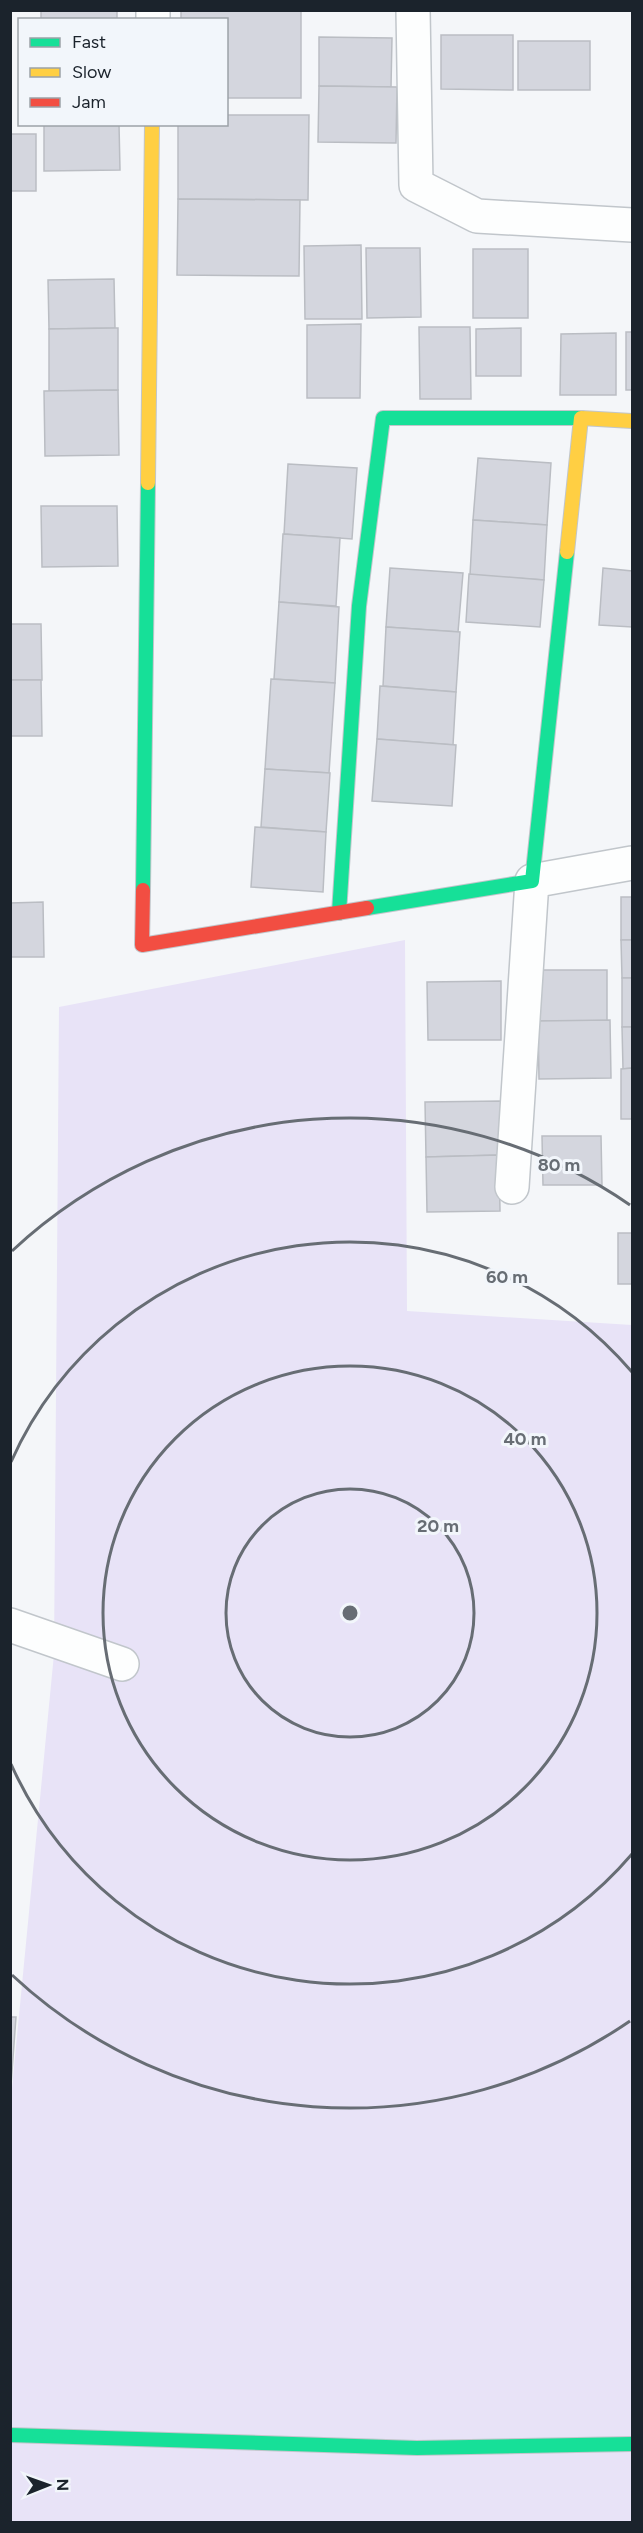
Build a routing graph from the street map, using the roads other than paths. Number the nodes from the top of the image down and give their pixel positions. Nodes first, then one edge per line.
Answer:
1 (413, 10) edge
2 (152, 126) edge
3 (633, 225) edge
4 (580, 418) junction
5 (633, 421) edge
6 (633, 863) edge
7 (532, 881) junction
8 (339, 913) junction
9 (513, 1186) dead end
10 (10, 1625) edge
11 (122, 1664) dead end
12 (10, 2435) edge
13 (633, 2444) edge

1 - 3 street
2 - 8 street
4 - 5 street
4 - 7 street
4 - 8 street
6 - 7 street
7 - 8 street
7 - 9 street
10 - 11 street
12 - 13 street

